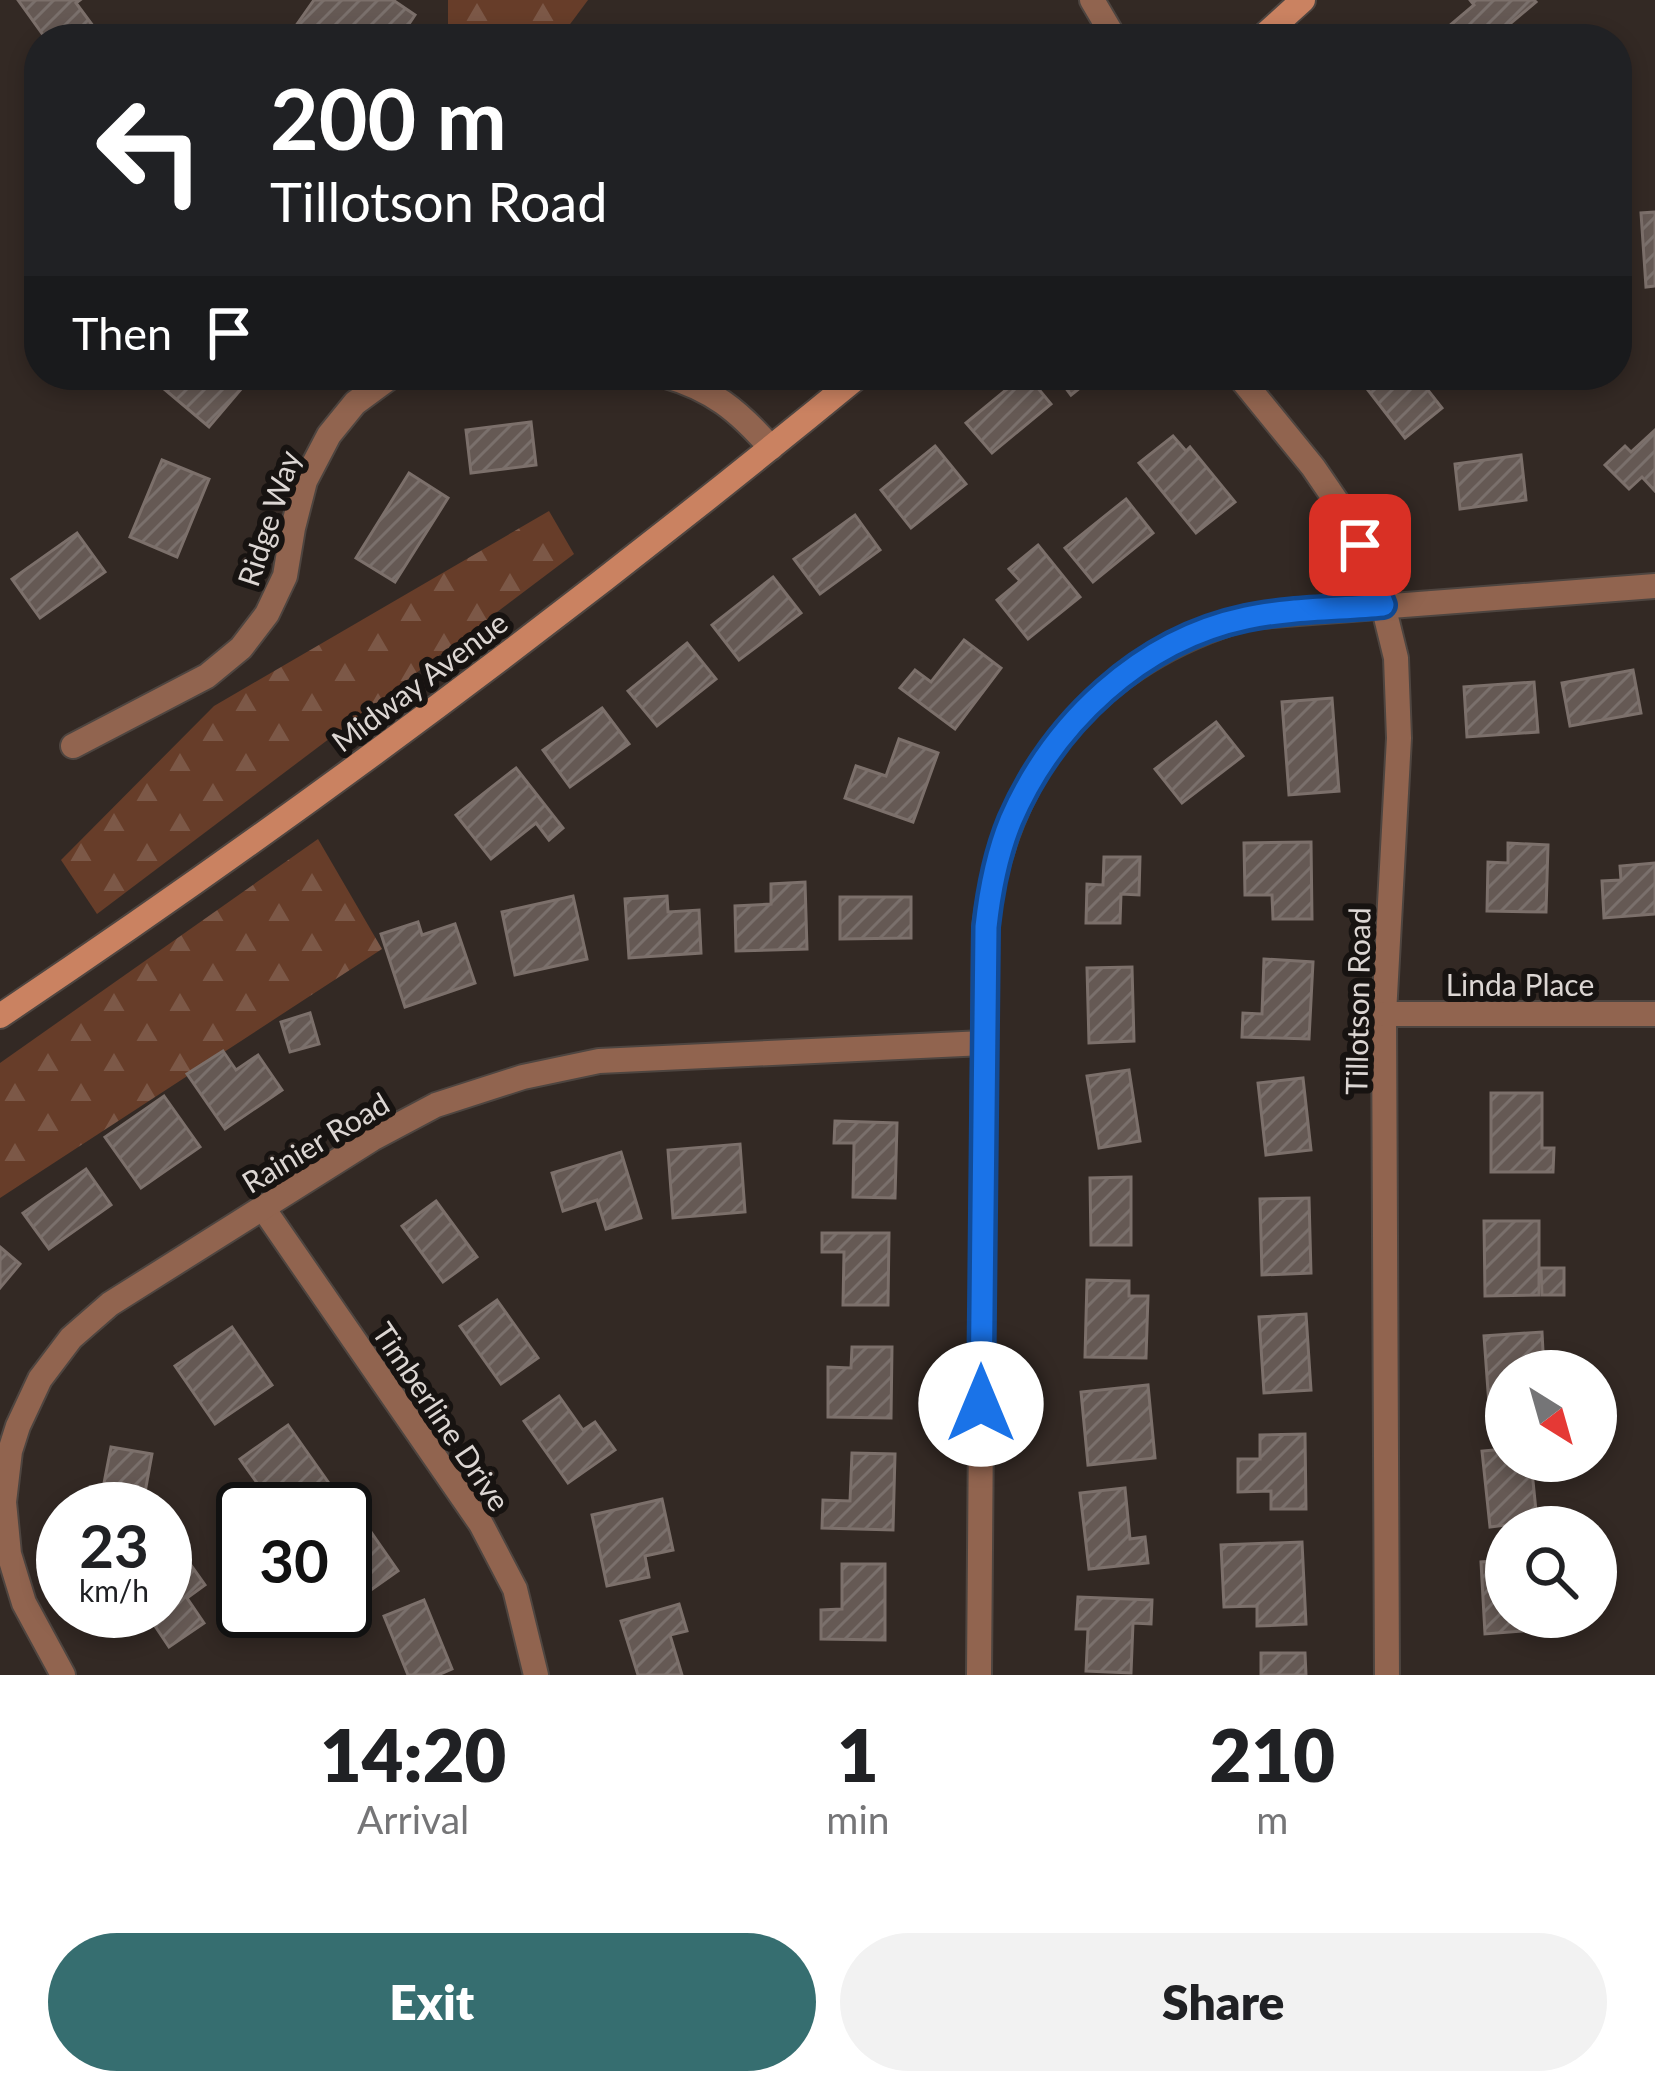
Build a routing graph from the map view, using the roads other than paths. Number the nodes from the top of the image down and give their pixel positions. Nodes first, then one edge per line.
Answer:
1 (1304, 0) edge
2 (1277, 24) edge
3 (373, 390) edge
4 (704, 390) edge
5 (842, 390) edge
6 (1250, 390) edge
7 (771, 448) junction
8 (1655, 586) edge
9 (1383, 605) junction
10 (73, 746) dead end
11 (1384, 1014) junction
12 (1655, 1014) edge
13 (0, 1016) edge
14 (984, 1043) junction
15 (263, 1208) junction
16 (63, 1675) edge
17 (536, 1675) edge
18 (979, 1675) edge
19 (1387, 1675) edge

1 - 2 main road
3 - 10 street, Ridge Way
4 - 7 street
5 - 7 main road, Midway Avenue
6 - 9 street, Tillotson Road
7 - 13 main road, Midway Avenue
8 - 9 street
9 - 11 street, Tillotson Road
9 - 14 street
11 - 12 street, Linda Place
11 - 19 street, Tillotson Road
14 - 15 street, Rainier Road
14 - 18 street
15 - 16 street, Rainier Road
15 - 17 street, Timberline Drive

